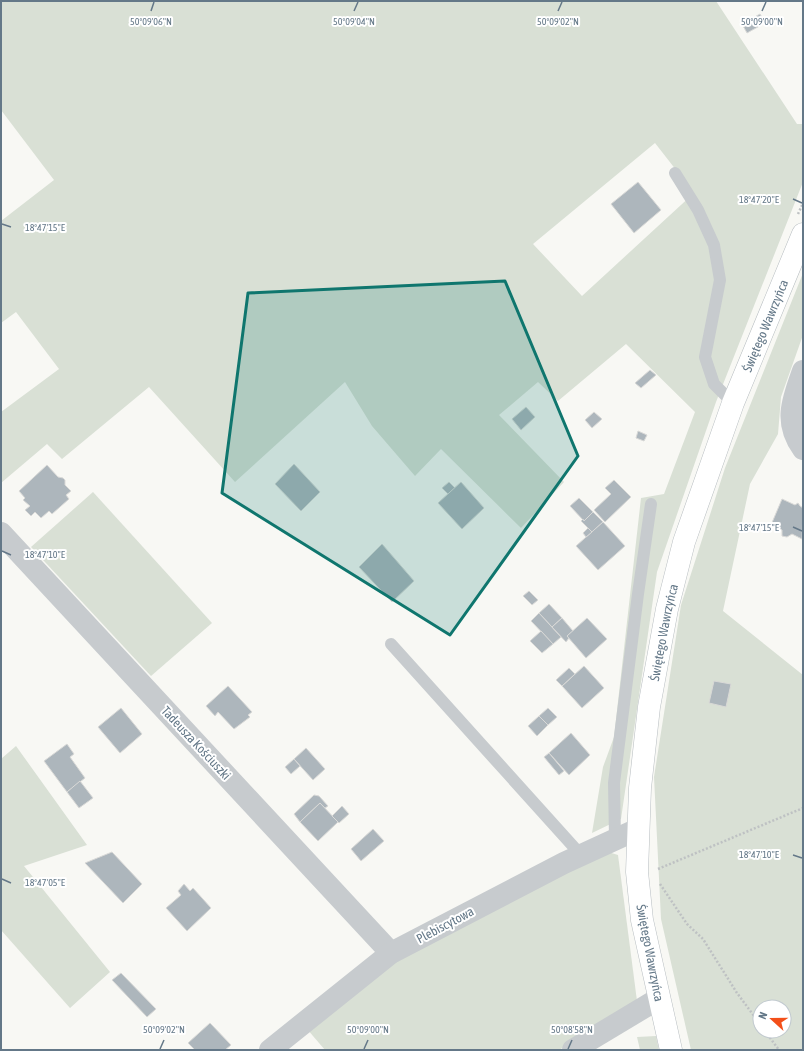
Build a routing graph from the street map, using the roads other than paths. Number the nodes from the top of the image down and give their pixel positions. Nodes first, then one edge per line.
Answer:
1 (675, 173) dead end
2 (803, 234) edge
3 (803, 371) edge
4 (733, 403) junction
5 (803, 449) edge
6 (651, 504) dead end
7 (1, 533) edge
8 (392, 644) dead end
9 (638, 829) junction
10 (615, 838) junction
11 (581, 855) junction
12 (391, 953) junction
13 (658, 999) junction
14 (270, 1050) edge
15 (573, 1050) edge
16 (671, 1050) edge

1 - 4 lane
2 - 4 street, Świętego Wawrzyńca
3 - 5 street
4 - 9 street, Świętego Wawrzyńca
6 - 10 lane
7 - 12 street, Tadeusza Kościuszki
8 - 11 lane
9 - 10 street, Plebiscytowa
9 - 13 street, Świętego Wawrzyńca
10 - 11 street, Plebiscytowa
11 - 12 street, Plebiscytowa
12 - 14 street, Plebiscytowa
13 - 15 street
13 - 16 street, Świętego Wawrzyńca

